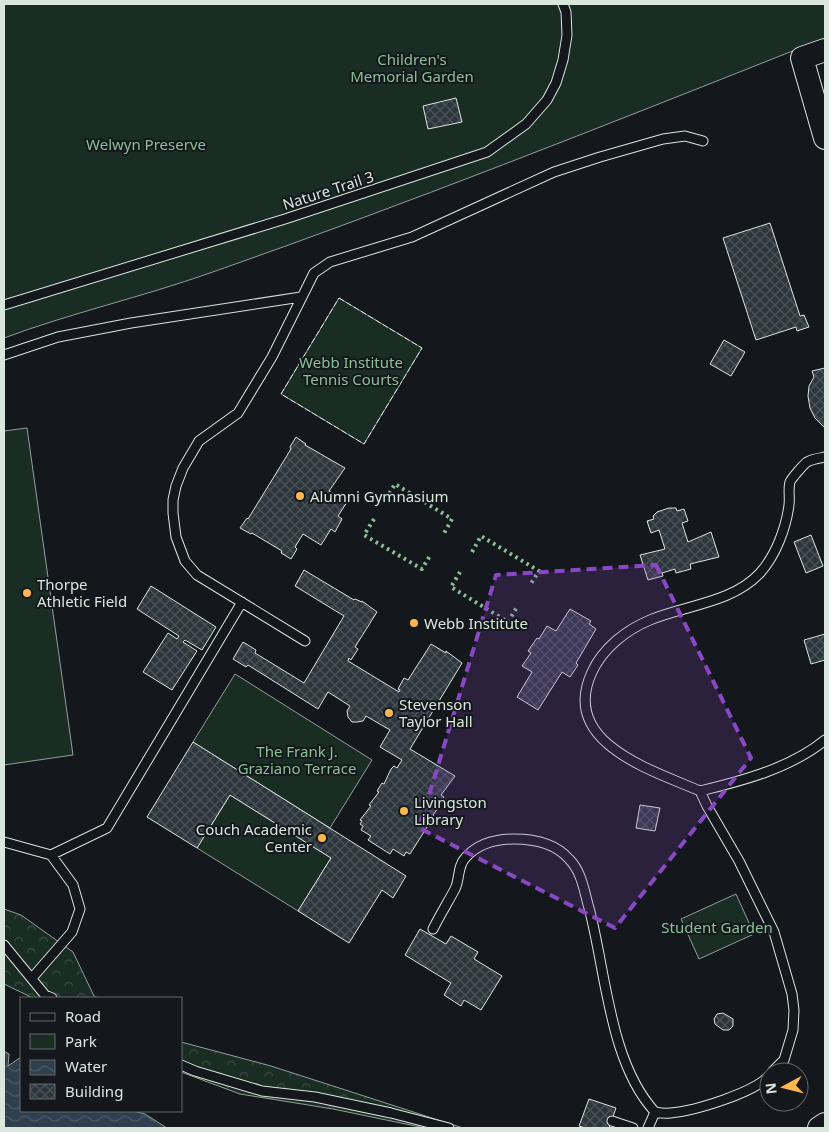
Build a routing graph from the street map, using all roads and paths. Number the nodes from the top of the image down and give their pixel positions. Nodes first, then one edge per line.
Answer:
1 (564, 4) edge
2 (825, 50) edge
3 (825, 138) edge
4 (704, 141) dead end
5 (300, 297) junction
6 (4, 305) edge
7 (4, 355) edge
8 (825, 457) edge
9 (242, 602) junction
10 (306, 641) dead end
11 (825, 740) edge
12 (700, 791) junction
13 (4, 842) edge
14 (51, 855) junction
15 (433, 929) dead end
16 (4, 945) edge
17 (32, 978) junction
18 (50, 997) edge
19 (782, 1062) edge
20 (182, 1066) edge
21 (759, 1084) edge
22 (655, 1112) junction
23 (612, 1121) dead end
24 (825, 1124) edge
25 (449, 1128) edge
26 (634, 1128) edge
27 (648, 1128) edge
28 (819, 1128) edge

1 - 6 lane, Nature Trail 3
2 - 3 street
4 - 5 lane
5 - 7 lane
5 - 9 lane
8 - 12 lane
9 - 10 lane
9 - 14 lane
11 - 12 lane
12 - 19 lane
13 - 14 lane
14 - 17 lane
15 - 22 lane
16 - 17 lane
17 - 18 lane
20 - 25 lane
21 - 22 lane
22 - 27 lane
23 - 26 lane
24 - 28 street

